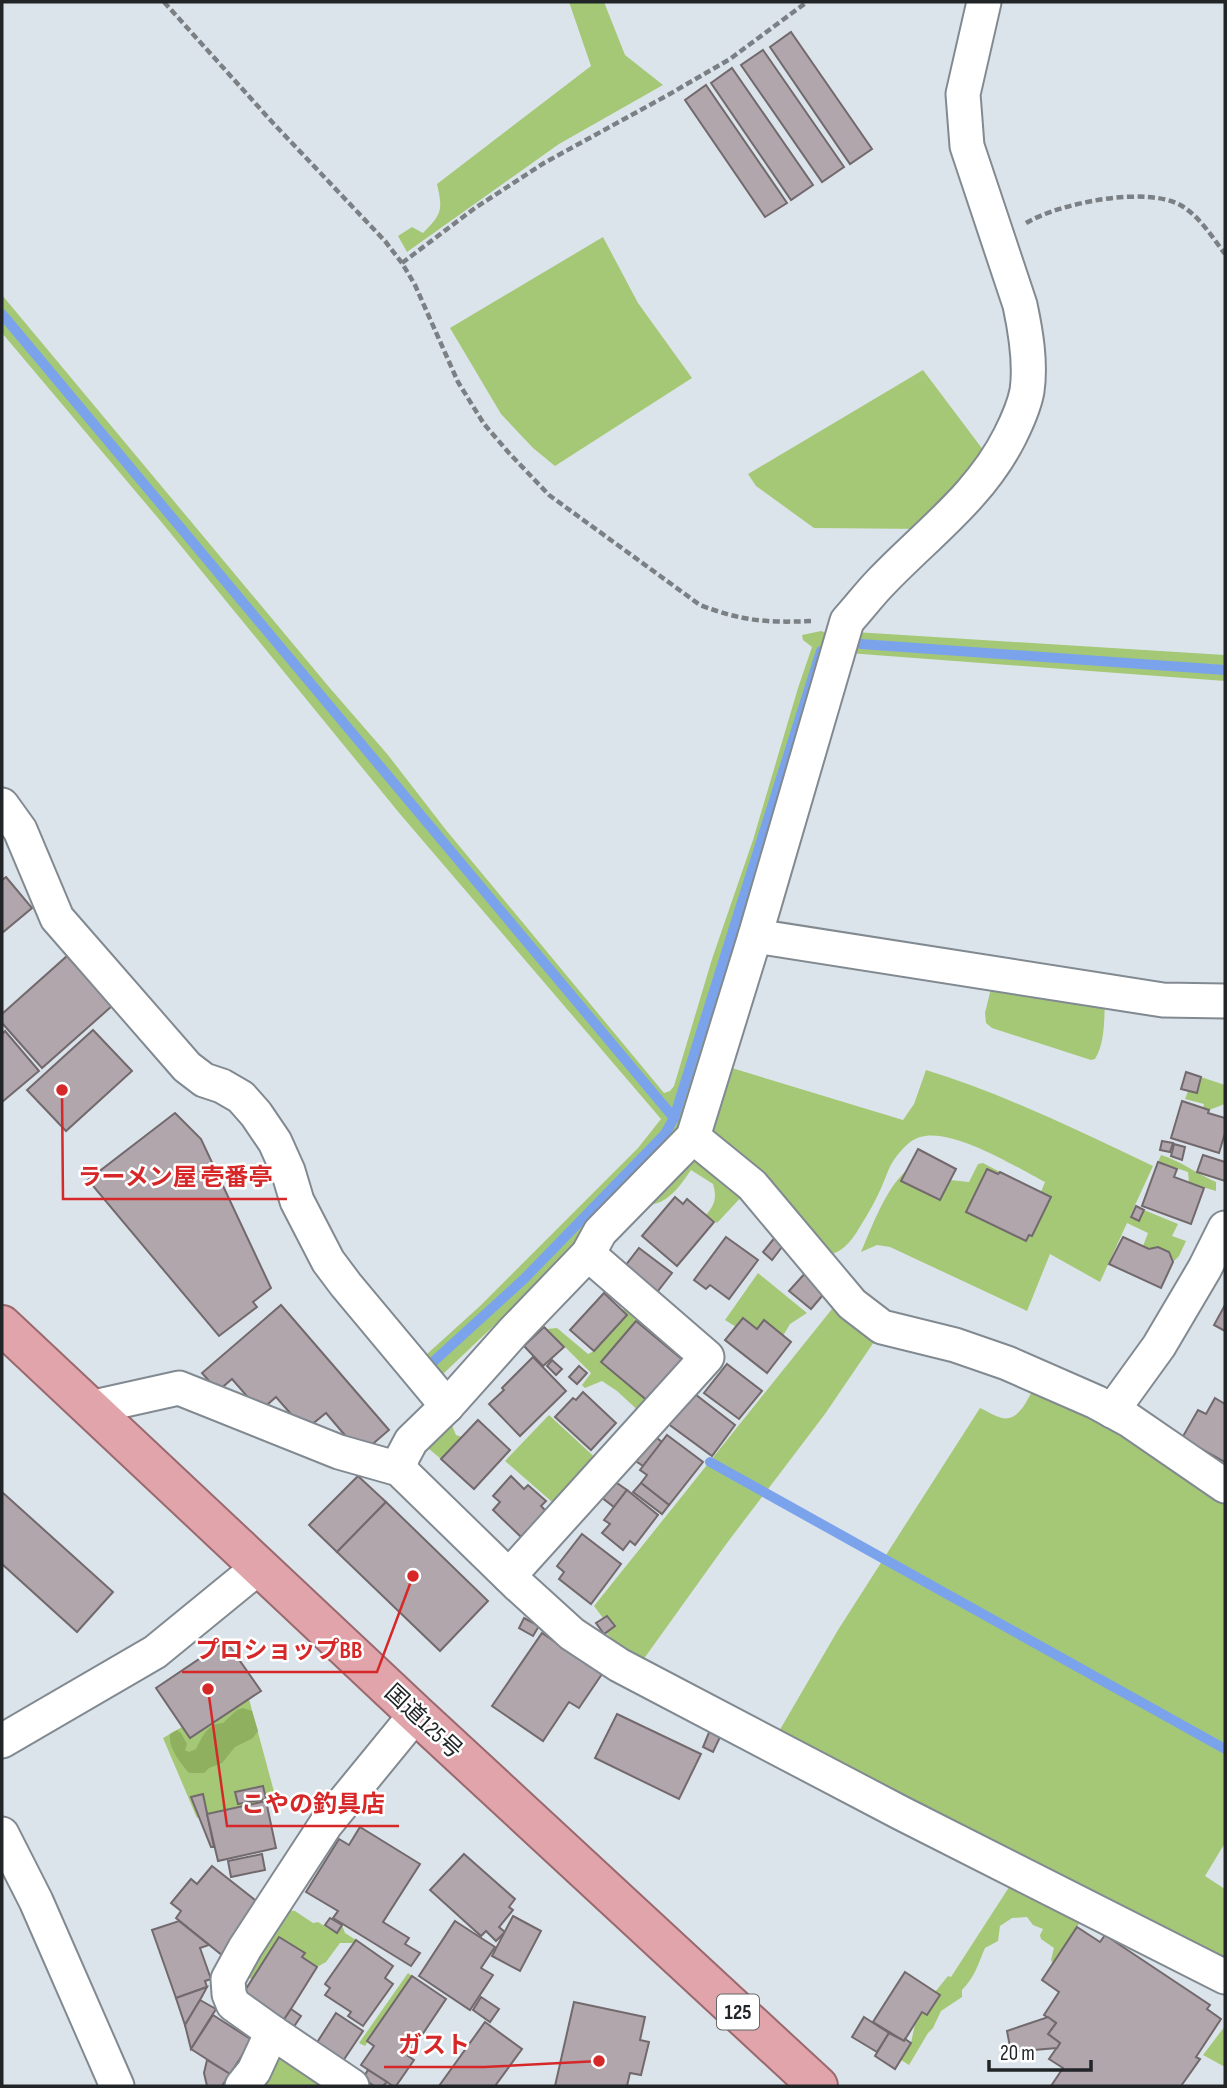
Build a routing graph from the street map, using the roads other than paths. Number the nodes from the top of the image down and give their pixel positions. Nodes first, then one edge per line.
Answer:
1 (984, 2) edge
2 (2, 806) edge
3 (755, 936) junction
4 (1225, 1001) edge
5 (693, 1137) junction
6 (1225, 1228) edge
7 (588, 1254) junction
8 (2, 1325) edge
9 (447, 1406) junction
10 (89, 1408) junction
11 (1112, 1410) junction
12 (399, 1469) junction
13 (1225, 1486) edge
14 (259, 1567) junction
15 (509, 1576) junction
16 (416, 1714) junction
17 (2, 1741) edge
18 (2, 1834) edge
19 (1225, 1977) edge
20 (272, 2032) junction
21 (117, 2086) edge
22 (242, 2086) edge
23 (352, 2086) edge
24 (818, 2086) edge

1 - 3 street
2 - 9 street
3 - 4 street
3 - 5 street
5 - 7 street
5 - 11 street
6 - 11 street
7 - 9 street
7 - 15 street
8 - 10 highway, 国道125号 / 125
9 - 12 street
10 - 12 street
10 - 14 highway, 国道125号 / 125
11 - 13 street
12 - 15 street
14 - 16 highway, 国道125号 / 125
14 - 17 street
15 - 19 street
16 - 20 street
16 - 24 highway, 国道125号 / 125
18 - 21 street
20 - 22 street
20 - 23 street

